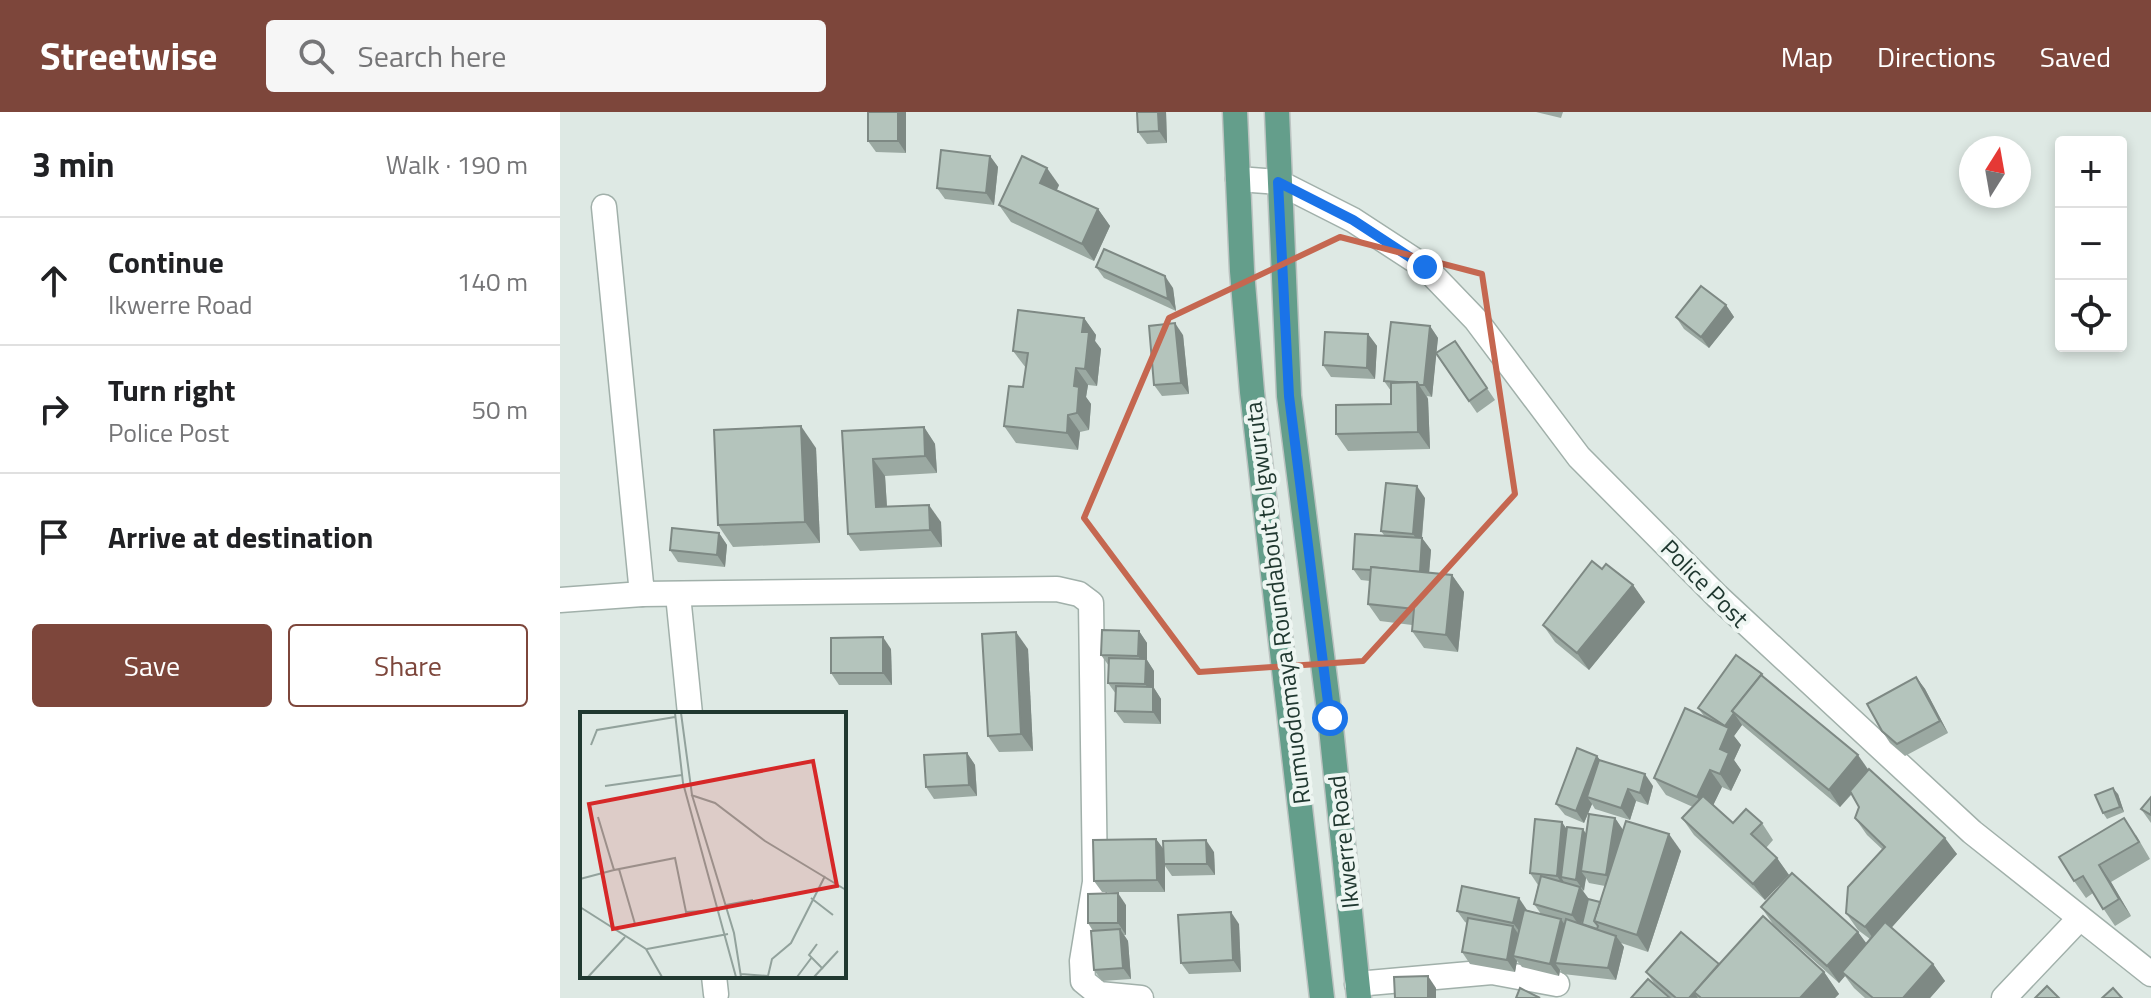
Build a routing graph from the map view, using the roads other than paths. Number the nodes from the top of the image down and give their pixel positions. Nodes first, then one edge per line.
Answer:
1 (1235, 112) edge
2 (1277, 112) edge
3 (1238, 179) junction
4 (1278, 182) junction
5 (604, 207) dead end
6 (642, 594) junction
7 (678, 595) junction
8 (560, 600) edge
9 (690, 712) edge
10 (2079, 919) junction
11 (2149, 968) edge
12 (1557, 984) dead end
13 (1358, 991) edge
14 (1141, 998) edge
15 (1322, 998) edge
16 (2004, 998) edge

1 - 3 main road, Rumuodomaya Roundabout to Igwuruta
2 - 4 main road, Ikwerre Road
3 - 4 street
3 - 15 main road, Rumuodomaya Roundabout to Igwuruta
4 - 10 street, Police Post
4 - 13 main road, Ikwerre Road
5 - 6 street
6 - 7 street
6 - 8 street
7 - 9 street
7 - 14 street
10 - 11 street, Police Post
10 - 16 street
12 - 13 street

